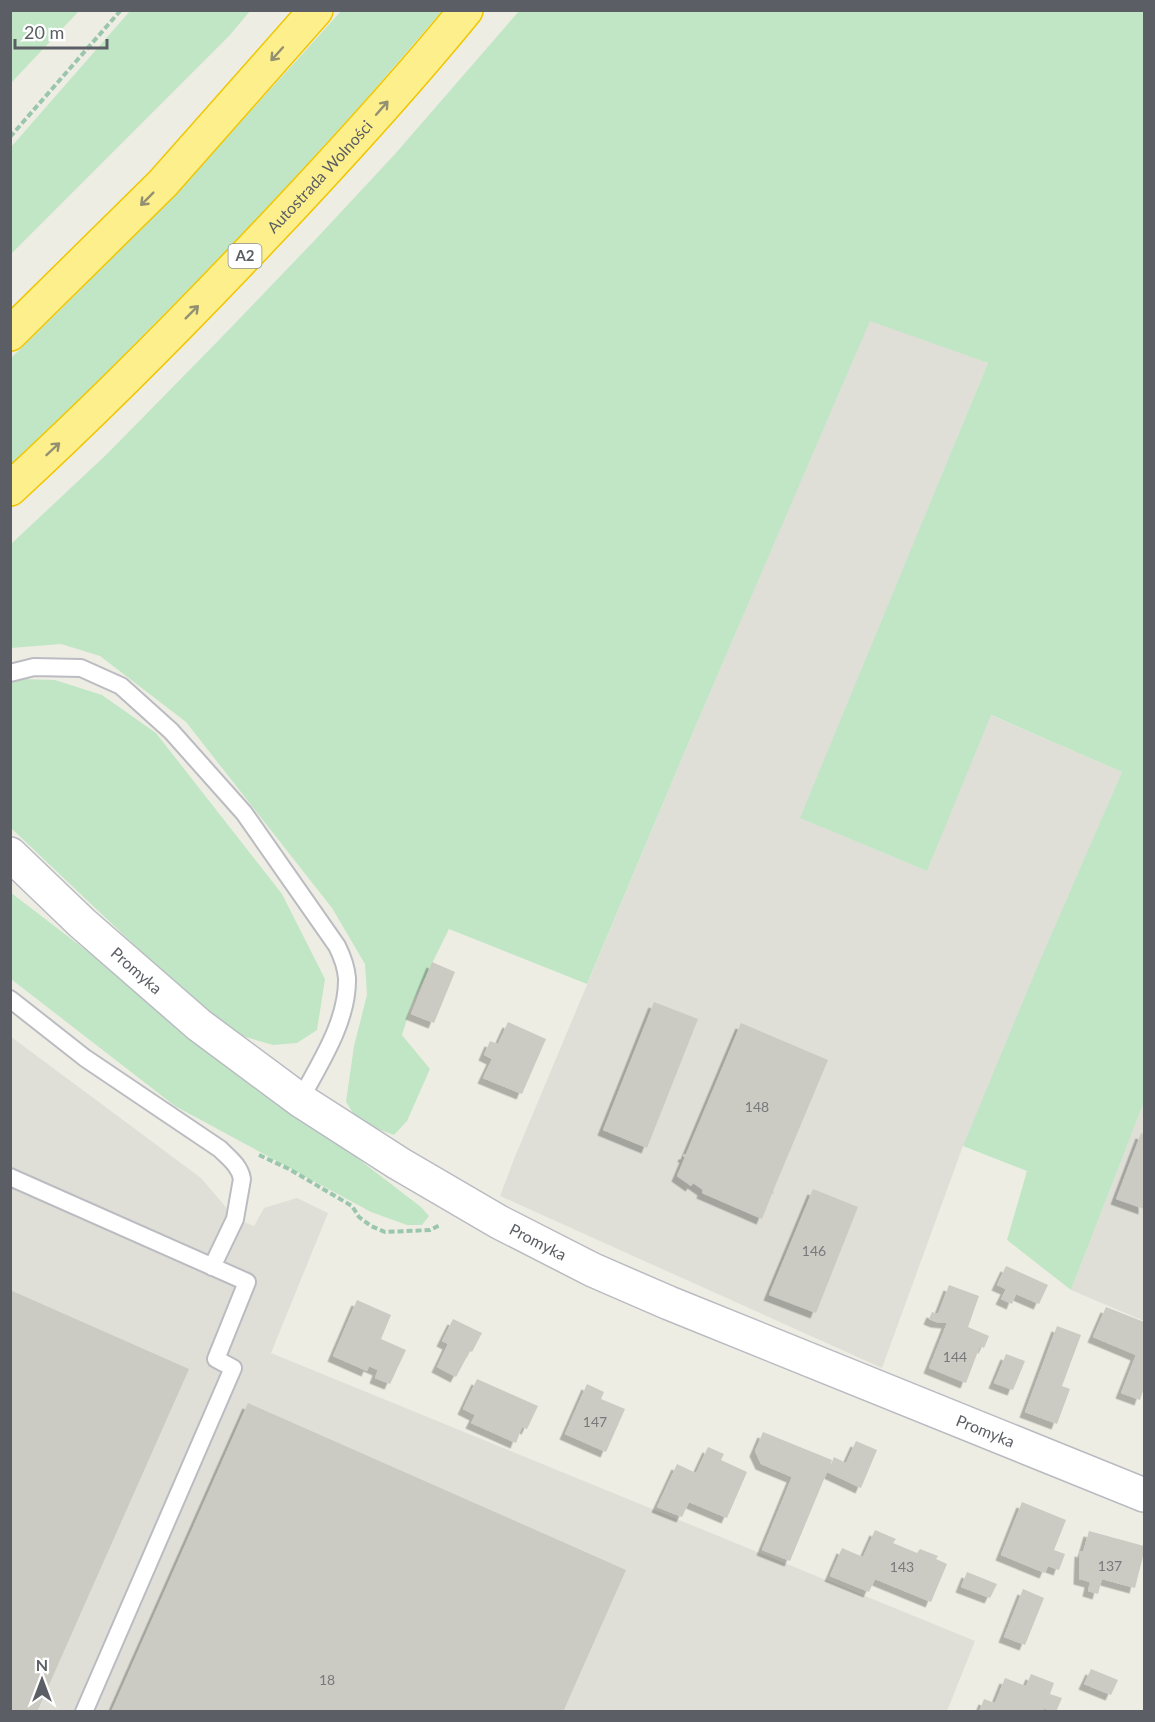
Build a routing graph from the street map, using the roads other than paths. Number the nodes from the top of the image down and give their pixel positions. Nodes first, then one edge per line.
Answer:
1 (316, 10) edge
2 (466, 10) edge
3 (10, 334) edge
4 (10, 489) edge
5 (10, 673) edge
6 (10, 854) edge
7 (10, 999) edge
8 (300, 1100) junction
9 (10, 1177) edge
10 (212, 1267) junction
11 (1144, 1495) edge
12 (84, 1712) edge

1 -> 3 highway
4 -> 2 highway, Autostrada Wolności / A2
5 - 8 lane
6 - 8 street, Promyka
7 - 10 lane
8 - 11 street, Promyka
9 - 10 lane
10 - 12 lane

